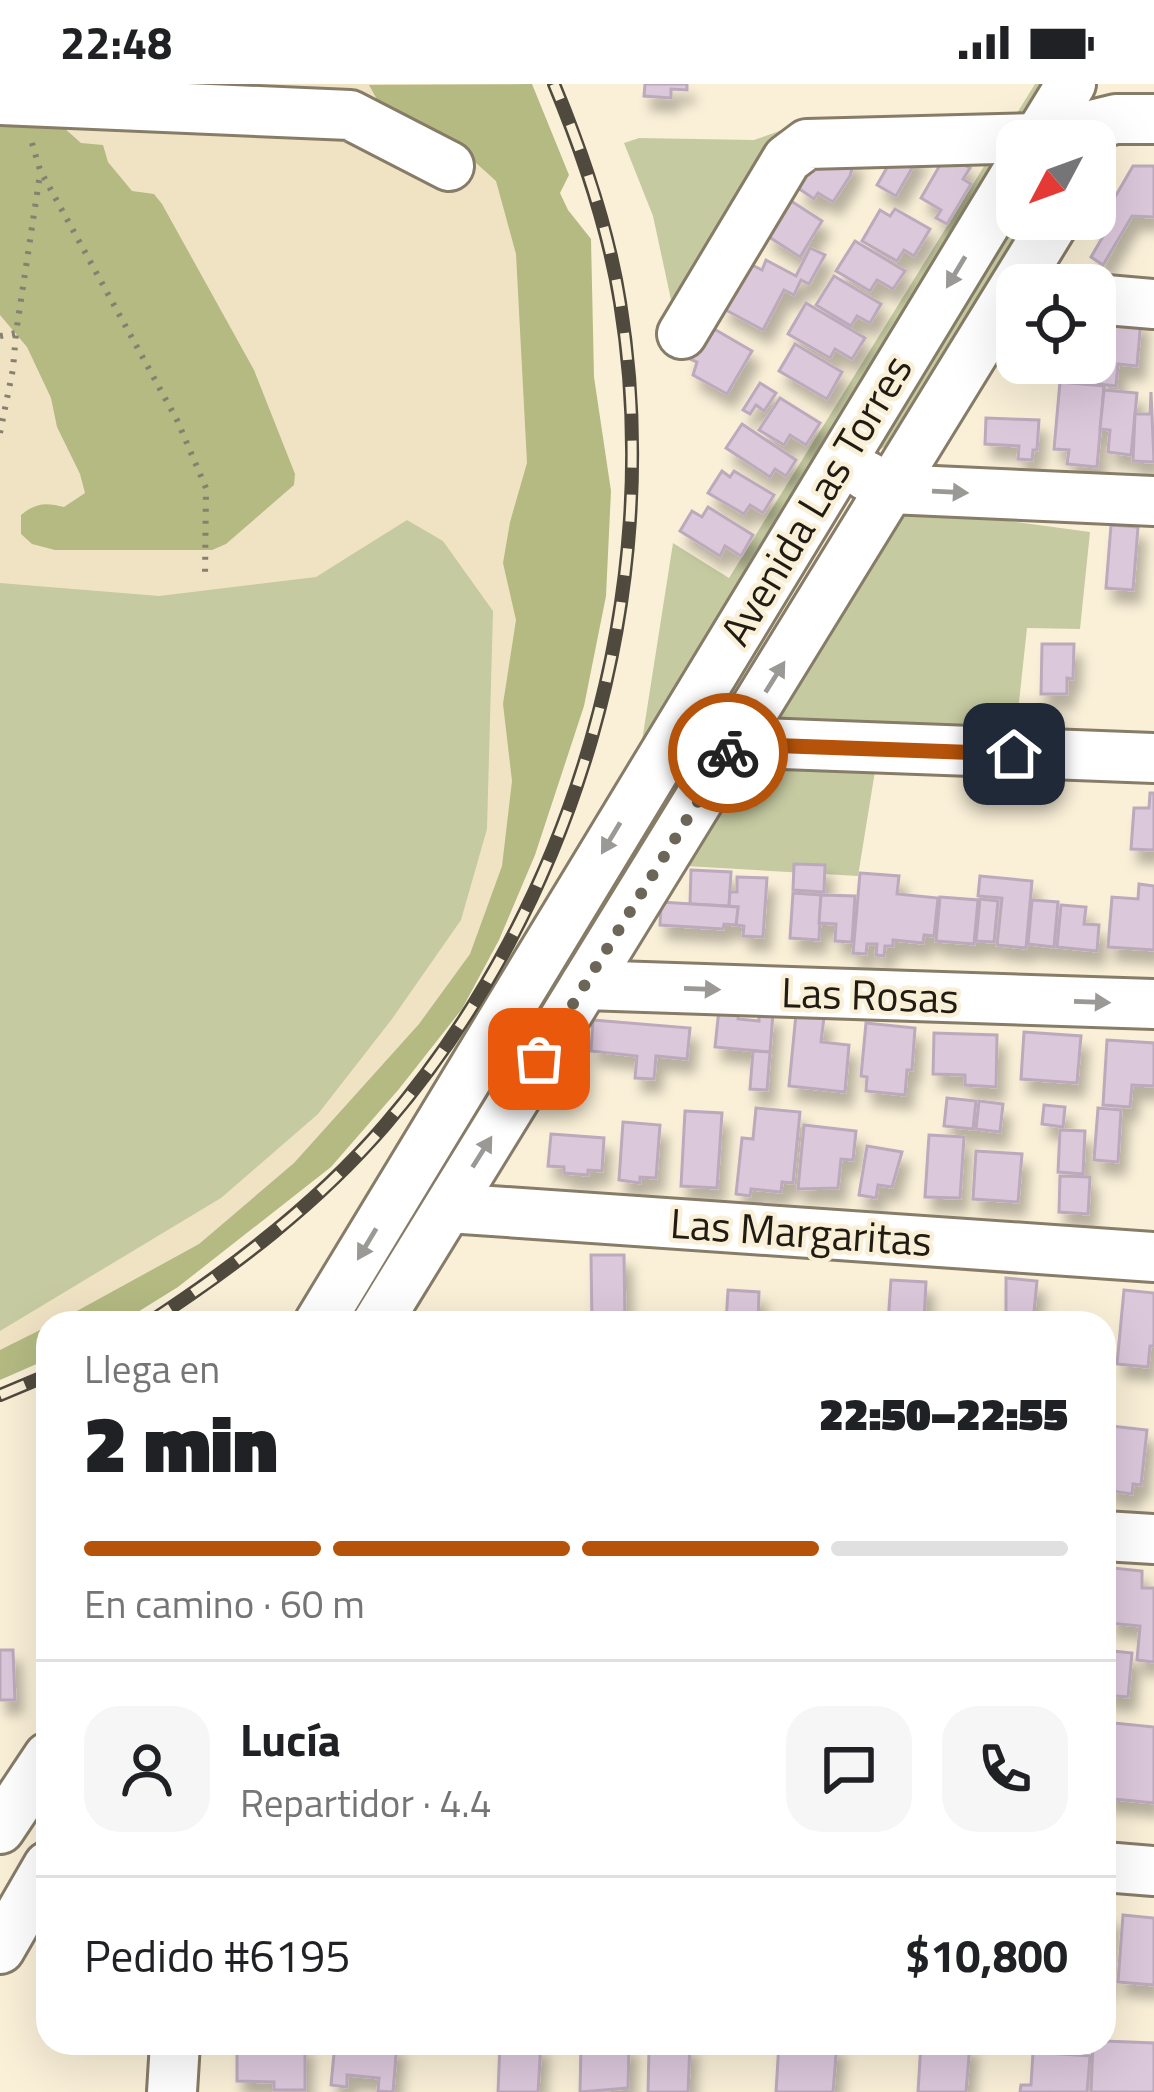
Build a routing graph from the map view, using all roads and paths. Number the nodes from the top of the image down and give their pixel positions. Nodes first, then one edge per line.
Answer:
1 (1071, 84) edge
2 (9, 100) edge
3 (1049, 120) edge
4 (996, 149) edge
5 (449, 166) dead end
6 (40, 170) junction
7 (996, 206) edge
8 (1116, 301) edge
9 (1154, 304) edge
10 (996, 321) edge
11 (16, 333) junction
12 (682, 334) dead end
13 (0, 336) edge
14 (0, 433) edge
15 (840, 461) junction
16 (890, 489) junction
17 (1154, 501) edge
18 (205, 577) dead end
19 (671, 737) junction
20 (733, 744) junction
21 (1154, 758) edge
22 (585, 985) junction
23 (1154, 1004) edge
24 (448, 1208) junction
25 (1154, 1257) edge
26 (326, 1311) edge
27 (384, 1311) edge
28 (1116, 1537) edge
29 (1154, 1539) edge
30 (36, 1777) edge
31 (16, 1810) edge
32 (1116, 1868) edge
33 (1154, 1870) edge
34 (36, 1887) edge
35 (0, 1949) edge
36 (174, 2055) edge
37 (172, 2092) edge

1 - 3 street, Avenida Las Torres
2 - 5 street
2 - 6 path
4 - 12 street
6 - 11 path
6 - 18 path
7 -> 15 street, Avenida Las Torres
8 - 9 street
10 - 16 street, Avenida Las Torres
11 - 13 path
11 - 14 path
15 - 16 street
15 - 19 street, Avenida Las Torres
16 -> 17 street
20 -> 16 street, Avenida Las Torres
19 - 20 street
19 -> 26 street, Avenida Las Torres
20 - 21 street
20 - 22 street, Avenida Las Torres
22 -> 23 street, Las Rosas
24 -> 22 street, Avenida Las Torres
24 - 25 street, Las Margaritas
24 - 27 street, Avenida Las Torres
28 - 29 street
30 - 31 street
32 - 33 street
34 - 35 street
36 - 37 street

